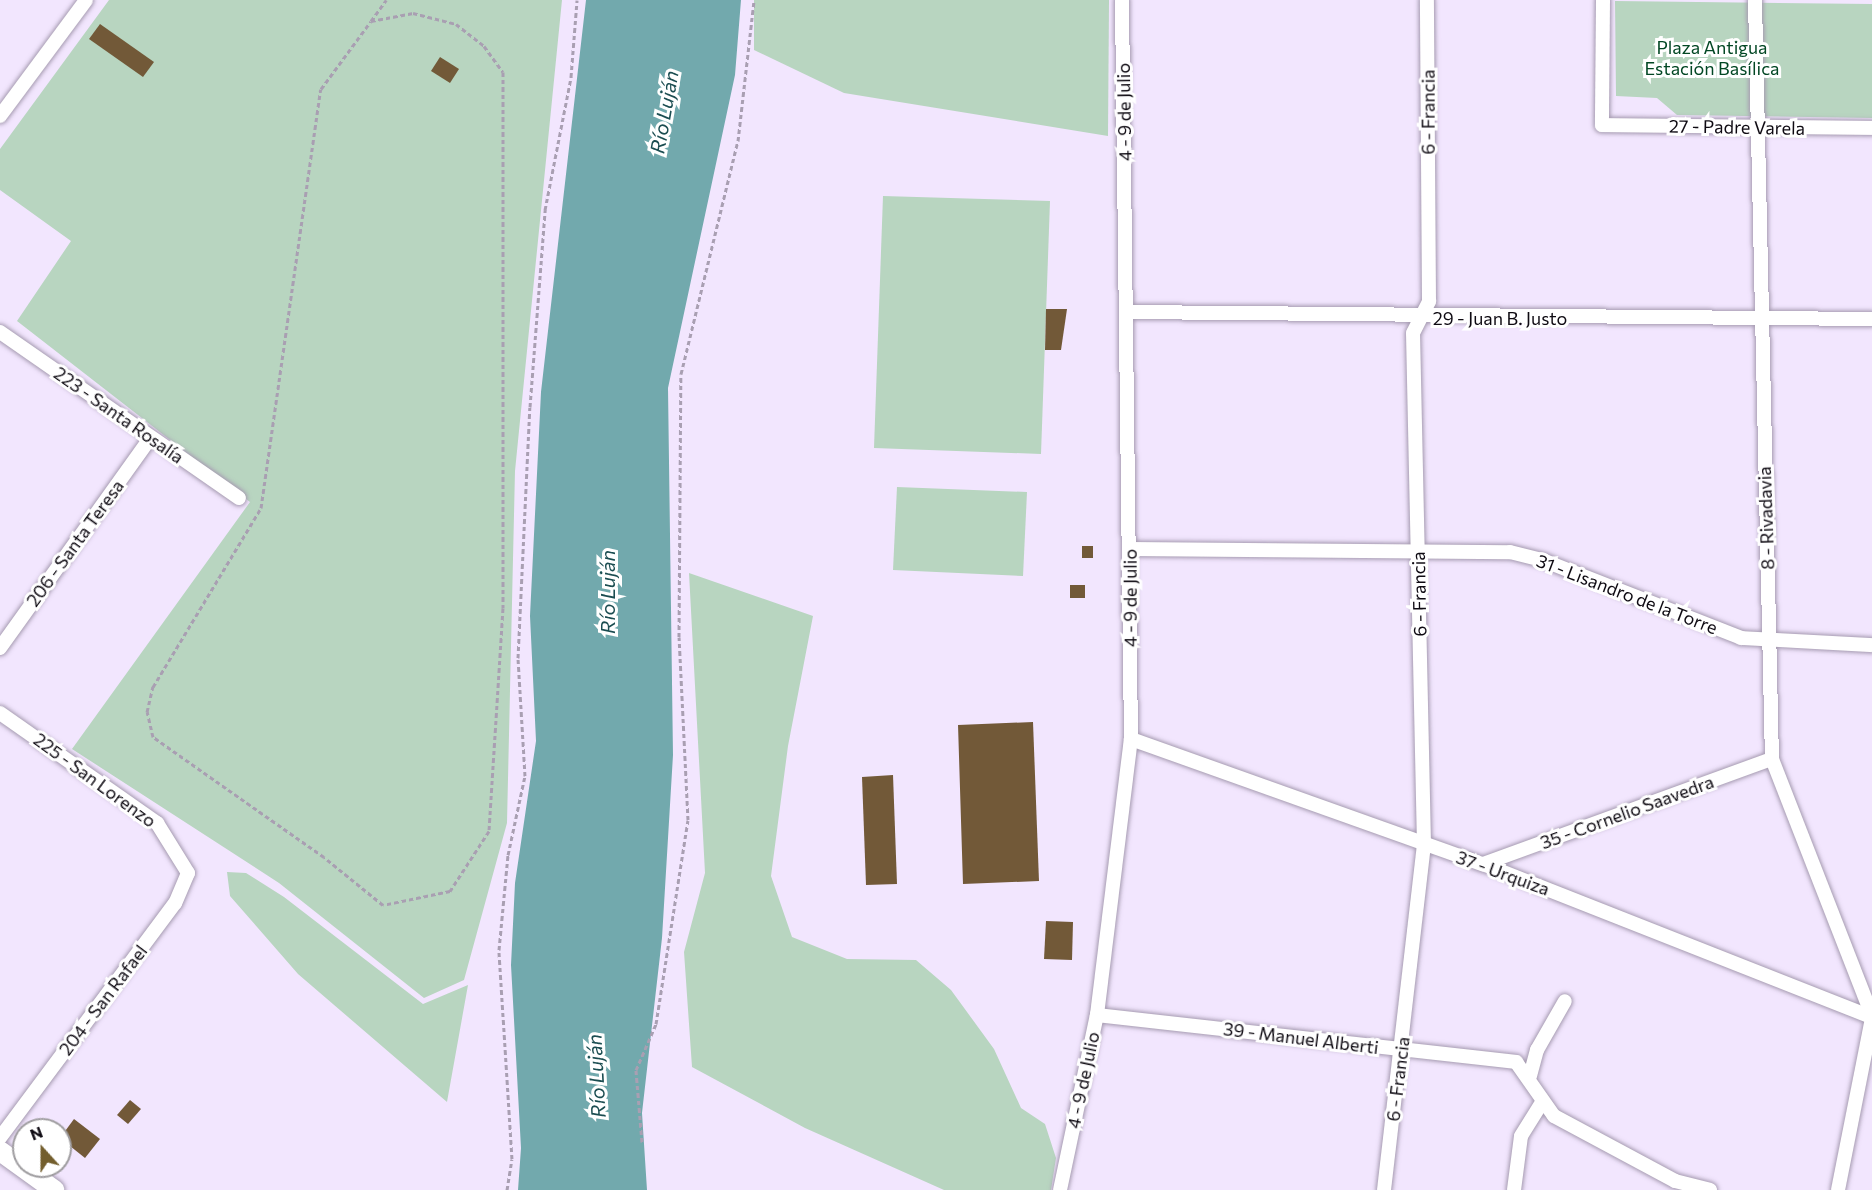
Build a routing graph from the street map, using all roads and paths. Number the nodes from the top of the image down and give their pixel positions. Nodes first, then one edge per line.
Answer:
1 (86, 0) edge
2 (386, 0) edge
3 (577, 0) edge
4 (754, 0) edge
5 (1122, 0) edge
6 (1427, 0) edge
7 (1603, 0) edge
8 (1755, 0) edge
9 (371, 21) junction
10 (0, 116) edge
11 (1756, 127) junction
12 (1872, 128) edge
13 (1128, 312) junction
14 (1422, 318) junction
15 (1759, 319) junction
16 (1872, 319) edge
17 (0, 332) edge
18 (151, 437) junction
19 (239, 498) dead end
20 (1129, 549) junction
21 (1418, 553) junction
22 (1770, 642) junction
23 (1872, 645) edge
24 (0, 648) edge
25 (0, 713) edge
26 (1131, 739) junction
27 (1772, 759) junction
28 (1424, 845) junction
29 (181, 856) joint
30 (1483, 864) junction
31 (1565, 1001) dead end
32 (1097, 1015) junction
33 (1872, 1017) edge
34 (1402, 1050) junction
35 (1530, 1076) junction
36 (1541, 1104) junction
37 (0, 1138) edge
38 (642, 1142) dead end
39 (0, 1151) edge
40 (54, 1190) edge
41 (507, 1190) edge
42 (1060, 1190) edge
43 (1384, 1190) edge
44 (1514, 1190) edge
45 (1710, 1190) edge
46 (1838, 1190) edge

1 - 10 street
2 - 9 path
3 - 41 path
4 - 38 path
5 - 13 street, 4 - 9 de Julio
6 - 14 street, 6 - Francia
7 - 11 street, 27 - Padre Varela
8 - 11 street, 8 - Rivadavia
9 - 9 path
11 - 12 street, 27 - Padre Varela
11 - 15 street, 8 - Rivadavia
13 - 14 street, 29 - Juan B. Justo
13 - 20 street, 4 - 9 de Julio
14 - 15 street, 29 - Juan B. Justo
14 - 21 street, 6 - Francia
15 - 16 street, 29 - Juan B. Justo
15 - 22 street, 8 - Rivadavia
17 - 18 street, 223 - Santa Rosalía
18 - 19 street, 223 - Santa Rosalía
18 - 24 street, 206 - Santa Teresa
20 - 21 street, 31 - Lisandro de la Torre
20 - 26 street, 4 - 9 de Julio
21 - 22 street, 31 - Lisandro de la Torre
21 - 28 street, 6 - Francia
22 - 23 street, 31 - Lisandro de la Torre
22 - 27 street, 8 - Rivadavia
25 - 29 street, 225 - San Lorenzo
26 - 28 street, 37 - Urquiza
26 - 32 street, 4 - 9 de Julio
27 - 30 street, 35 - Cornelio Saavedra
27 - 33 street, 8 - Rivadavia
28 - 30 street, 37 - Urquiza
28 - 34 street, 6 - Francia
29 - 37 street, 204 - San Rafael
30 - 33 street, 37 - Urquiza
31 - 35 street
32 - 34 street, 39 - Manuel Alberti
32 - 42 street, 4 - 9 de Julio
33 - 46 street
34 - 35 street, 39 - Manuel Alberti
34 - 43 street, 6 - Francia
35 - 36 street
36 - 44 street
36 - 45 street
39 - 40 street

